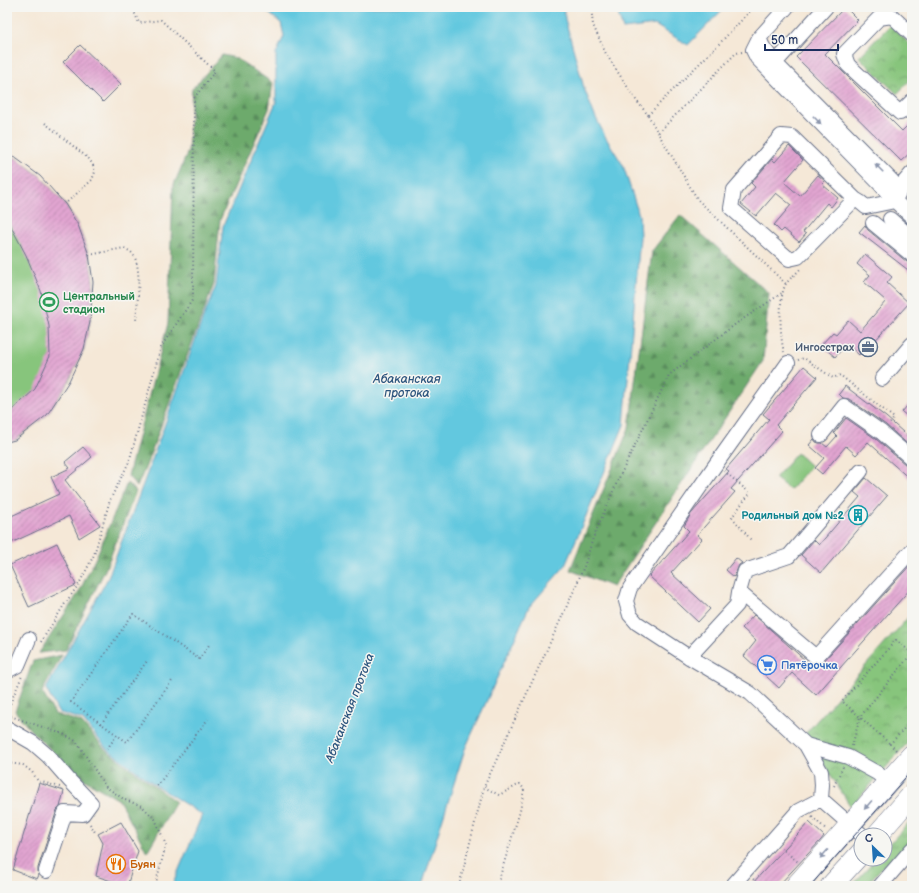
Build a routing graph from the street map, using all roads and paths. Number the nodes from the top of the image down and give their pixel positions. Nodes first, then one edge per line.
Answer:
1 (132, 7) edge
2 (591, 7) edge
3 (754, 7) edge
4 (787, 7) edge
5 (826, 7) edge
6 (912, 35) edge
7 (756, 44) junction
8 (775, 62) junction
9 (912, 101) edge
10 (648, 115) junction
11 (45, 123) dead end
12 (658, 133) junction
13 (912, 173) edge
14 (855, 199) junction
15 (895, 201) junction
16 (65, 204) dead end
17 (912, 217) edge
18 (890, 219) dead end
19 (873, 224) dead end
20 (912, 238) edge
21 (90, 255) dead end
22 (912, 255) edge
23 (786, 284) dead end
24 (782, 293) dead end
25 (780, 304) dead end
26 (136, 321) dead end
27 (912, 344) edge
28 (788, 363) junction
29 (882, 379) dead end
30 (888, 428) dead end
31 (822, 435) dead end
32 (912, 459) edge
33 (716, 464) junction
34 (861, 471) dead end
35 (751, 540) dead end
36 (912, 550) edge
37 (739, 592) junction
38 (33, 643) joint
39 (209, 645) dead end
40 (912, 653) edge
41 (688, 657) junction
42 (147, 661) dead end
43 (7, 671) edge
44 (22, 675) dead end
45 (172, 681) dead end
46 (7, 711) edge
47 (7, 715) edge
48 (860, 717) junction
49 (208, 719) dead end
50 (912, 720) edge
51 (101, 724) junction
52 (7, 728) edge
53 (117, 735) junction
54 (890, 744) junction
55 (806, 745) junction
56 (107, 749) dead end
57 (904, 753) edge
58 (848, 757) junction
59 (7, 763) edge
60 (888, 782) junction
61 (157, 786) dead end
62 (484, 787) junction
63 (64, 788) dead end
64 (912, 795) edge
65 (823, 801) junction
66 (83, 814) junction
67 (853, 827) edge
68 (858, 827) edge
69 (884, 827) edge
70 (96, 832) dead end
71 (830, 833) dead end
72 (853, 833) edge
73 (781, 848) dead end
74 (909, 857) edge
75 (853, 862) edge
76 (802, 865) dead end
77 (46, 871) dead end
78 (750, 882) dead end
79 (155, 886) edge
80 (459, 886) edge
81 (497, 886) edge
82 (732, 886) edge
83 (762, 886) edge
84 (796, 886) edge
85 (831, 886) edge
86 (880, 886) edge

1 - 38 path
2 - 10 path
3 - 10 path
4 - 7 street
5 - 8 street
6 - 9 street
7 - 8 street
7 - 12 path
7 -> 15 street
15 -> 8 street
10 - 12 path
11 - 16 path
12 - 23 path
13 - 15 street
14 - 14 street
14 - 15 street
15 - 17 street
18 - 20 street
19 - 22 street
21 - 26 path
24 - 62 path
25 - 28 path
27 - 29 street
28 - 30 path
28 - 33 street
31 - 32 street
33 - 35 path
33 - 41 street
34 - 37 street
36 - 37 street
37 - 41 street
38 - 43 street
39 - 51 path
40 - 48 path
40 - 48 path
41 - 55 street
42 - 51 path
44 - 46 path
45 - 53 path
47 - 79 path
48 - 54 path
48 - 58 path
49 - 61 path
50 - 54 path
51 - 53 path
52 - 66 street
53 - 56 path
54 - 57 path
55 - 58 street
55 - 65 street
57 - 60 highway
58 - 60 street
58 - 65 path
59 - 63 path
60 -> 68 highway
62 - 80 path
62 - 81 path
64 - 69 highway
65 - 67 street
65 - 71 path
65 - 82 street
66 - 70 path
66 - 77 street
72 -> 84 highway
73 - 76 path
74 - 86 street
75 - 85 highway
78 - 83 path

